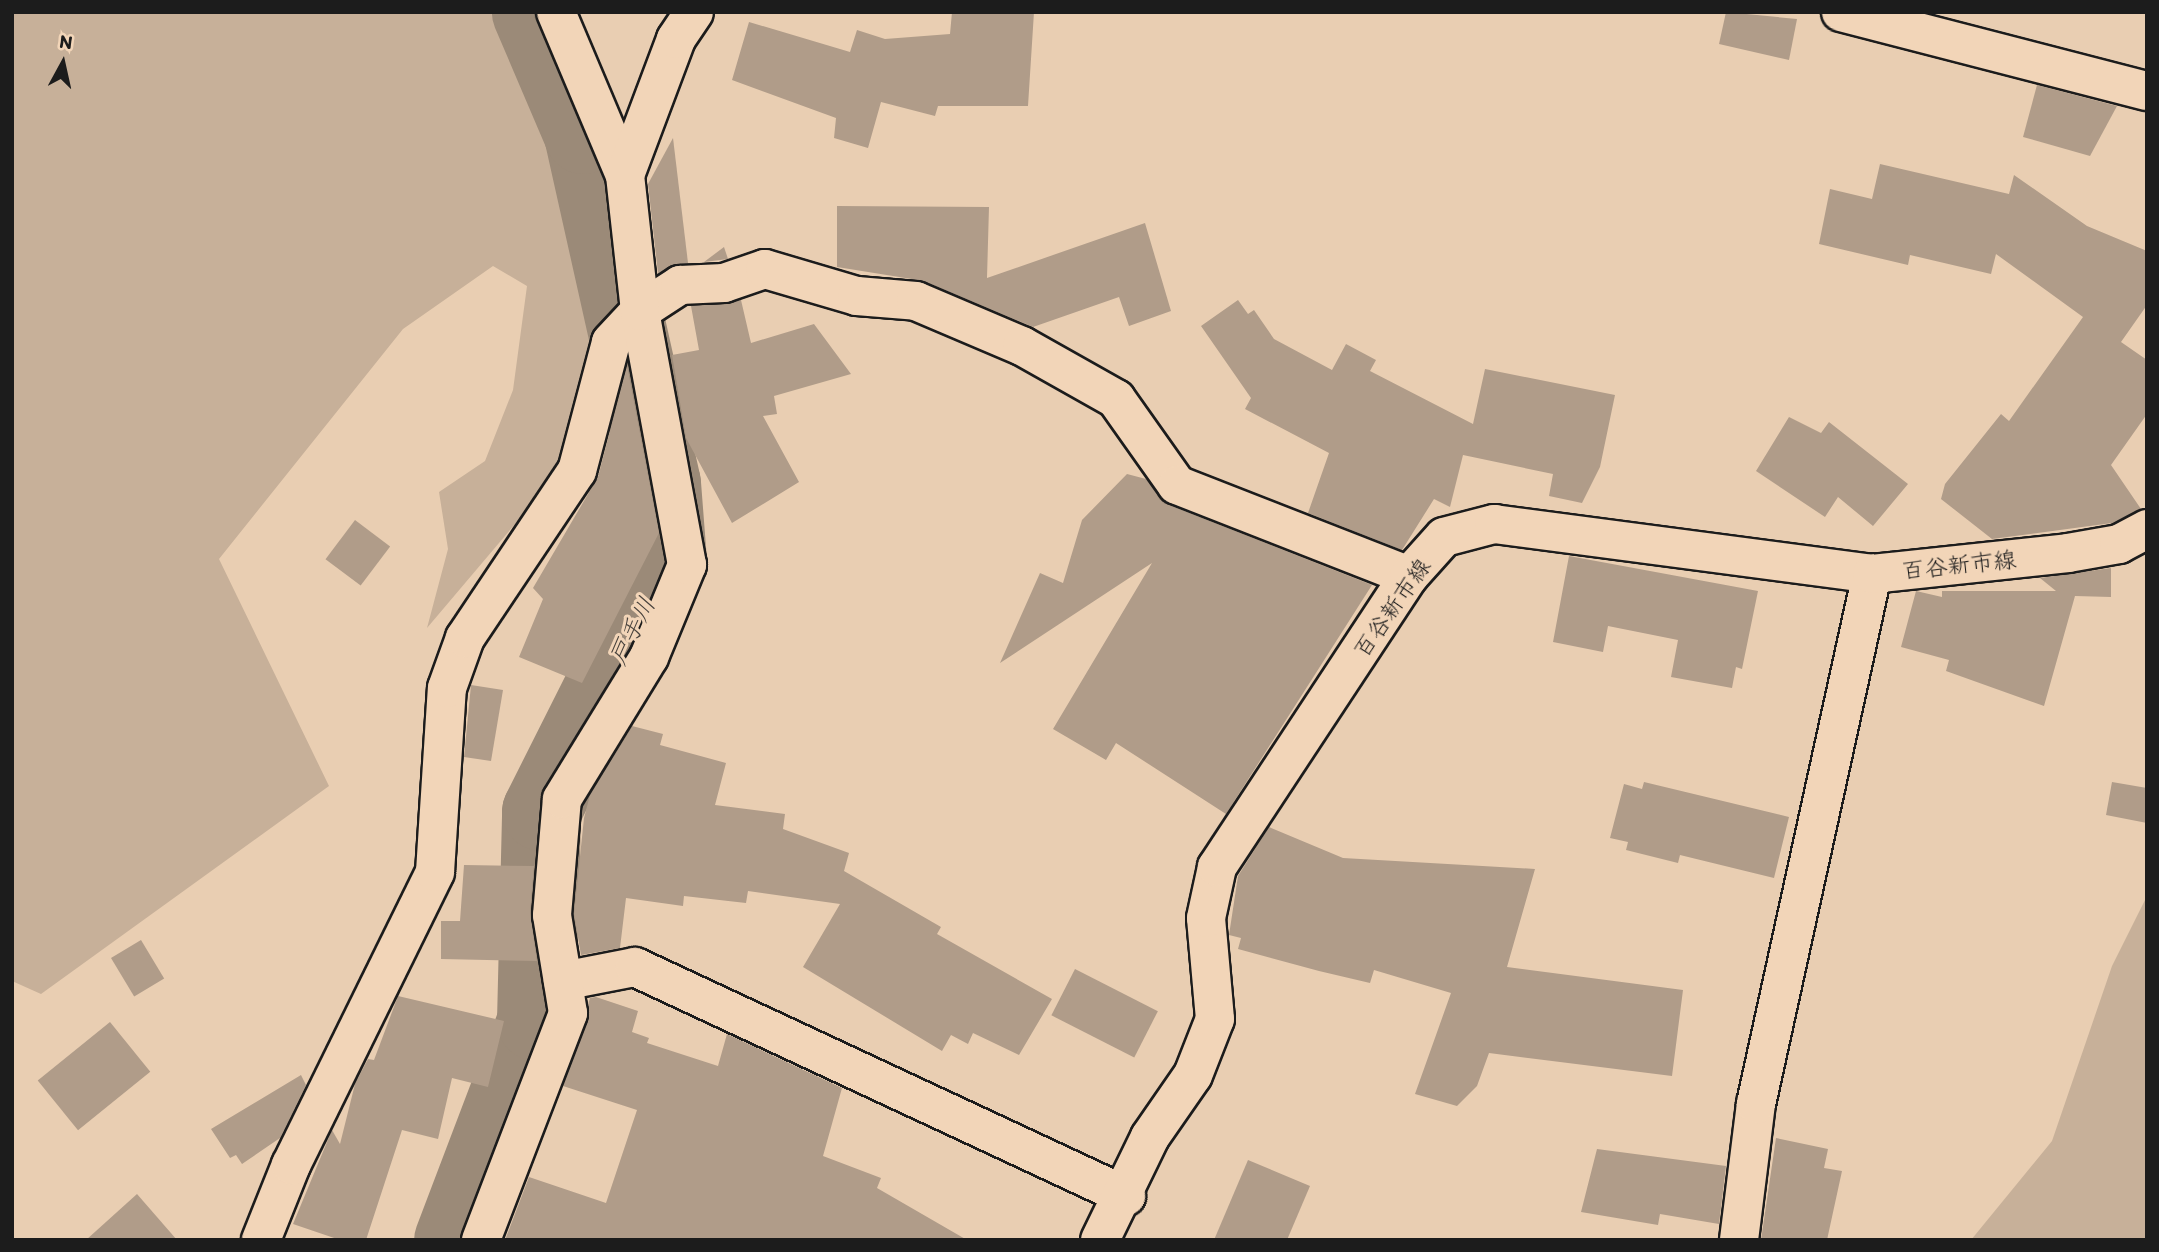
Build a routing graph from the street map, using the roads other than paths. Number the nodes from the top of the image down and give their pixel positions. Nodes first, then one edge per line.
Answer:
1 (556, 12) edge
2 (694, 12) edge
3 (1841, 12) edge
4 (2147, 91) edge
5 (625, 175) junction
6 (640, 311) junction
7 (2147, 529) edge
8 (1872, 574) junction
9 (1409, 576) junction
10 (563, 981) junction
11 (1126, 1196) junction
12 (261, 1240) edge
13 (481, 1240) edge
14 (1100, 1240) edge
15 (1738, 1240) edge

1 - 5 street
2 - 5 street
3 - 4 street
5 - 6 street
6 - 9 street
6 - 10 street
6 - 12 street
7 - 8 street, 百谷新市線
8 - 9 street, 百谷新市線
8 - 15 street
9 - 11 street, 百谷新市線
10 - 11 street
10 - 13 street
11 - 14 street, 百谷新市線

